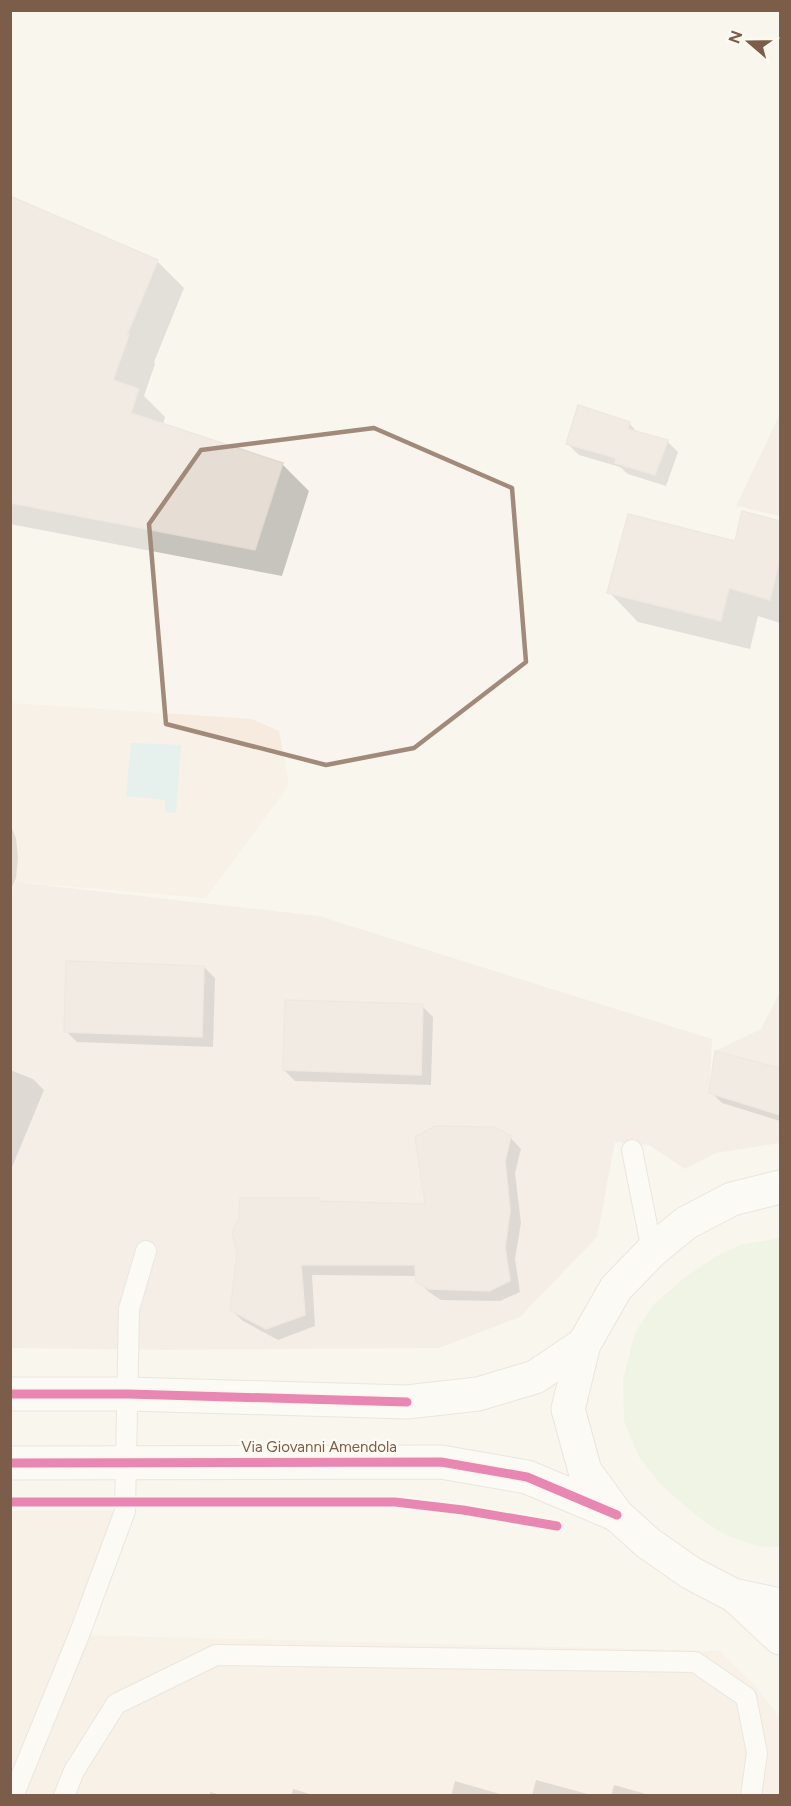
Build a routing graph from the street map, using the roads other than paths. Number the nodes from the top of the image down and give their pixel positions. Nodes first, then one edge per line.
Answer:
1 (632, 1150) dead end
2 (780, 1187) edge
3 (146, 1251) dead end
4 (652, 1251) junction
5 (584, 1344) junction
6 (10, 1394) edge
7 (128, 1394) junction
8 (10, 1463) edge
9 (126, 1463) junction
10 (617, 1515) junction
11 (733, 1595) junction
12 (780, 1605) edge
13 (780, 1638) edge
14 (14, 1796) edge
15 (64, 1796) edge
16 (751, 1796) edge

1 - 4 lane
2 - 4 main road, Via Giovanni Amendola
3 - 7 lane
4 - 5 main road, Via Giovanni Amendola
5 - 7 main road, Via Giovanni Amendola
5 - 10 main road, Via Giovanni Amendola
6 - 7 main road, Via Giovanni Amendola
7 - 9 lane
8 - 9 main road, Via Giovanni Amendola
9 - 10 main road, Via Giovanni Amendola
9 - 14 lane
10 - 11 main road, Via Giovanni Amendola
11 - 12 main road, Via Giovanni Amendola
11 - 13 main road
15 - 16 lane

